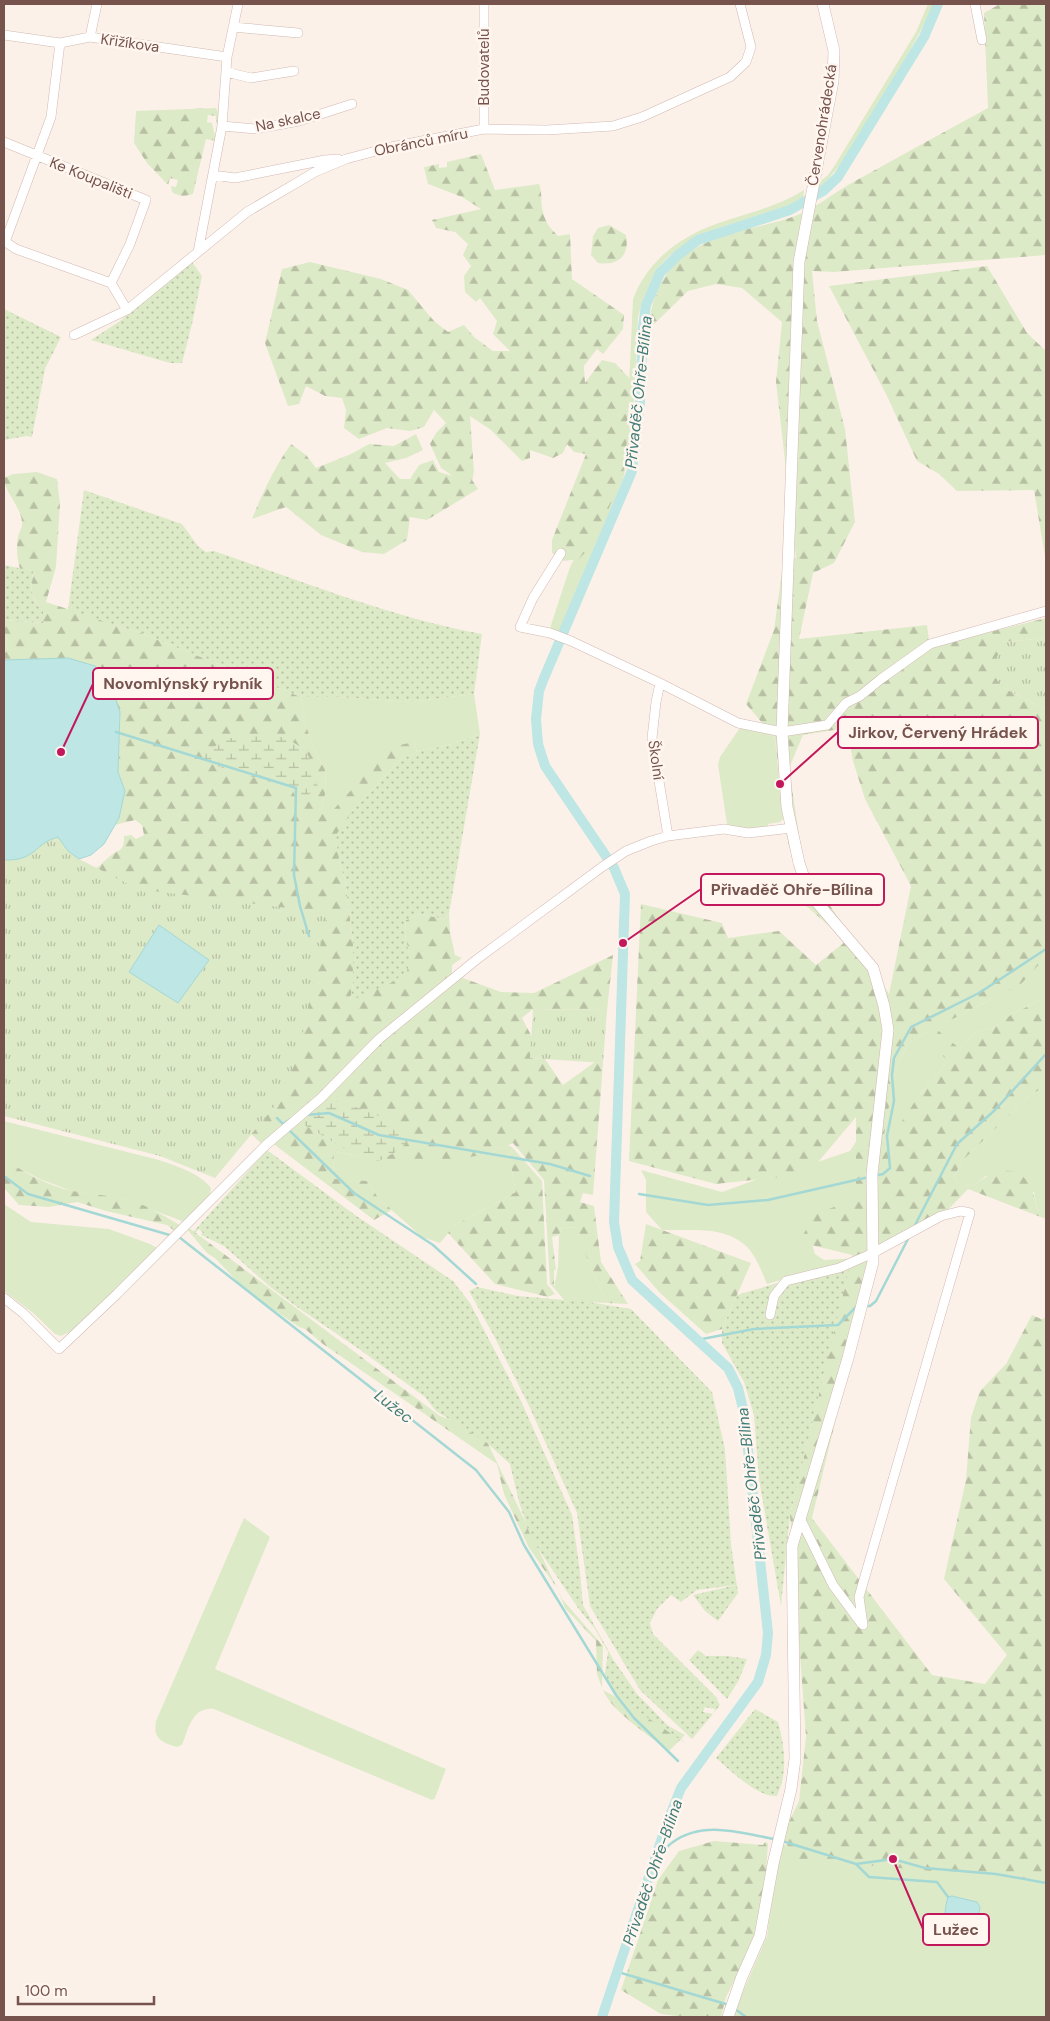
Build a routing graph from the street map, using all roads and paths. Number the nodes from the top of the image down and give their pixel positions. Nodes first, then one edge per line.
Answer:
1 (97, 4) edge
2 (238, 4) edge
3 (484, 4) edge
4 (740, 4) edge
5 (823, 4) edge
6 (975, 4) edge
7 (234, 27) junction
8 (298, 33) dead end
9 (4, 35) edge
10 (90, 37) junction
11 (982, 40) dead end
12 (60, 43) junction
13 (227, 57) junction
14 (226, 72) junction
15 (294, 72) dead end
16 (352, 104) dead end
17 (222, 126) junction
18 (484, 129) junction
19 (4, 142) edge
20 (36, 156) junction
21 (346, 159) junction
22 (213, 175) junction
23 (4, 241) edge
24 (198, 252) junction
25 (111, 283) junction
26 (127, 310) junction
27 (74, 335) dead end
28 (561, 553) dead end
29 (1046, 611) edge
30 (660, 683) junction
31 (782, 732) junction
32 (792, 828) junction
33 (668, 836) junction
34 (873, 1253) junction
35 (4, 1298) edge
36 (770, 1315) dead end
37 (800, 1518) junction
38 (730, 2011) edge

1 - 10 street
2 - 7 street
3 - 18 street, Budovatelů
4 - 18 street, Obránců míru
5 - 31 street, Červenohrádecká
6 - 11 street
7 - 8 street
7 - 13 street
9 - 12 street, Křižíkova
10 - 12 street, Křižíkova
10 - 13 street, Křižíkova
12 - 20 street, Ke Koupališti
13 - 14 street
14 - 15 street
14 - 17 street
16 - 17 street, Na skalce
17 - 22 street
18 - 21 street, Obránců míru
19 - 20 street, Ke Koupališti
20 - 23 street, Ke Koupališti
20 - 25 street, Ke Koupališti
21 - 22 street
21 - 24 street, Obránců míru
22 - 24 street
23 - 25 street, Ke Koupališti
24 - 26 street, Obránců míru
25 - 26 street
26 - 27 street, Obránců míru
28 - 30 street
29 - 31 street
30 - 31 street
30 - 33 street, Školní
31 - 32 street, Červenohrádecká
32 - 33 street
32 - 34 street, Červenohrádecká
33 - 35 street
34 - 36 street
34 - 37 street, Červenohrádecká
34 - 37 street
37 - 38 street, Červenohrádecká

